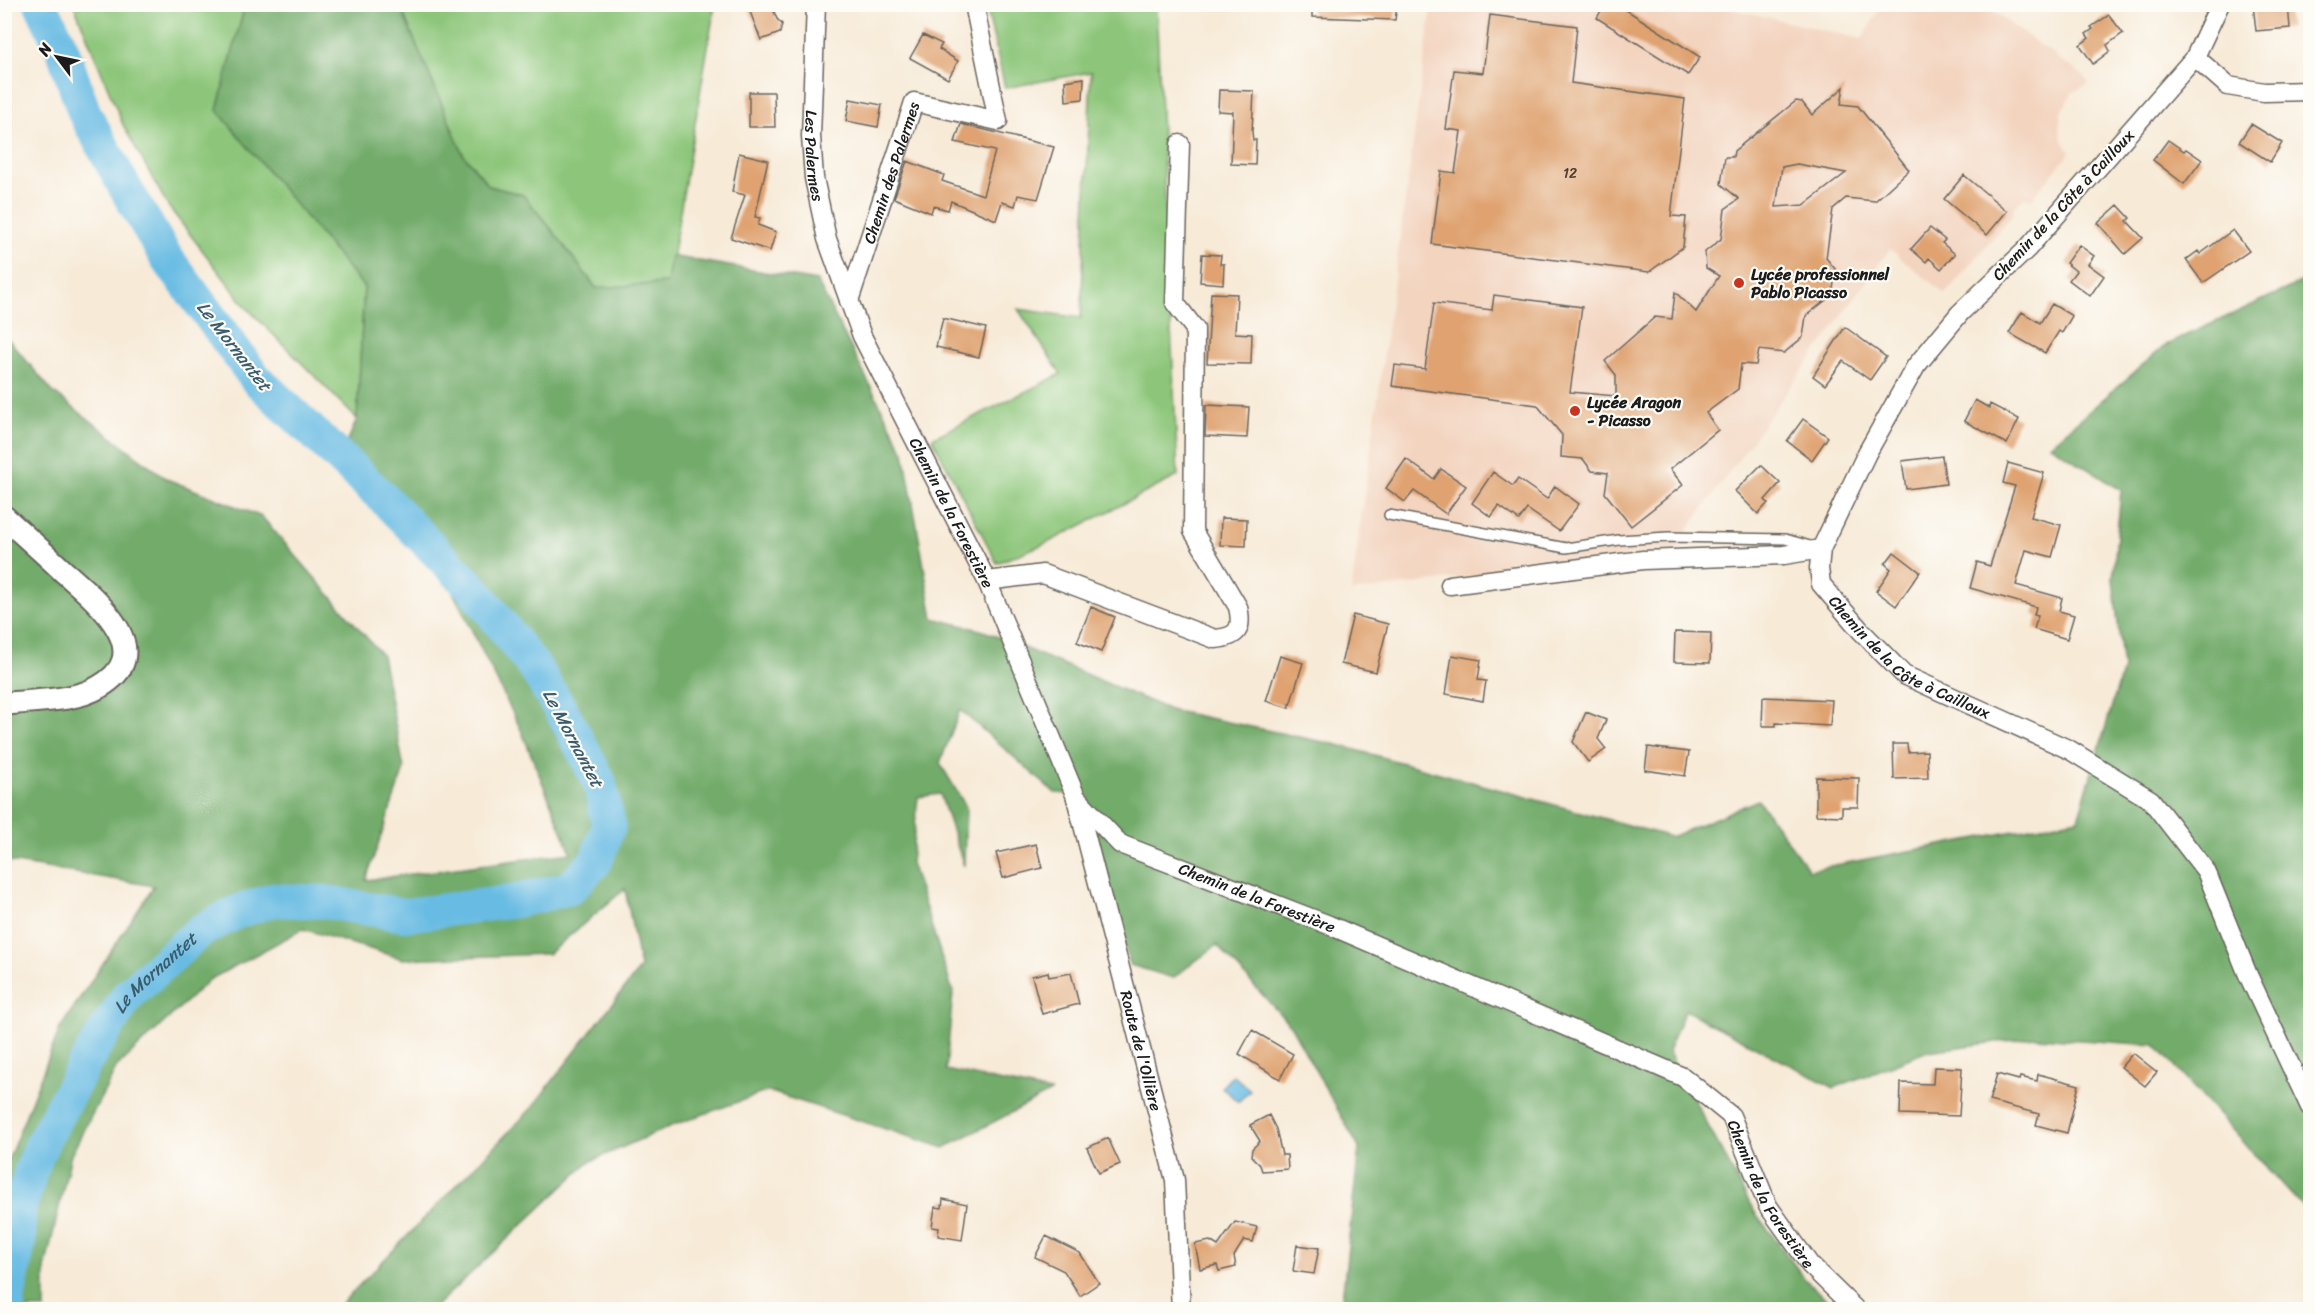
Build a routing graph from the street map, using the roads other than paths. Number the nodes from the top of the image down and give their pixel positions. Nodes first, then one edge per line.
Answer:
1 (816, 4) edge
2 (974, 4) edge
3 (2220, 4) edge
4 (2195, 57) junction
5 (2310, 91) edge
6 (1180, 144) dead end
7 (849, 301) junction
8 (1389, 515) dead end
9 (4, 517) edge
10 (1821, 549) junction
11 (987, 581) junction
12 (1450, 585) dead end
13 (4, 704) edge
14 (1076, 797) junction
15 (2310, 1107) edge
16 (1181, 1310) edge
17 (1856, 1310) edge

1 - 7 street, Les Palermes
2 - 7 street, Chemin des Palermes
3 - 4 street, Chemin de la Côte à Cailloux
4 - 5 street
4 - 10 street, Chemin de la Côte à Cailloux
6 - 11 street
7 - 11 street, Chemin de la Forestière
8 - 10 lane
9 - 13 street
10 - 12 street
10 - 15 street, Chemin de la Côte à Cailloux
11 - 14 street, Chemin de la Forestière
14 - 16 street, Route de l'Ollière
14 - 17 street, Chemin de la Forestière

